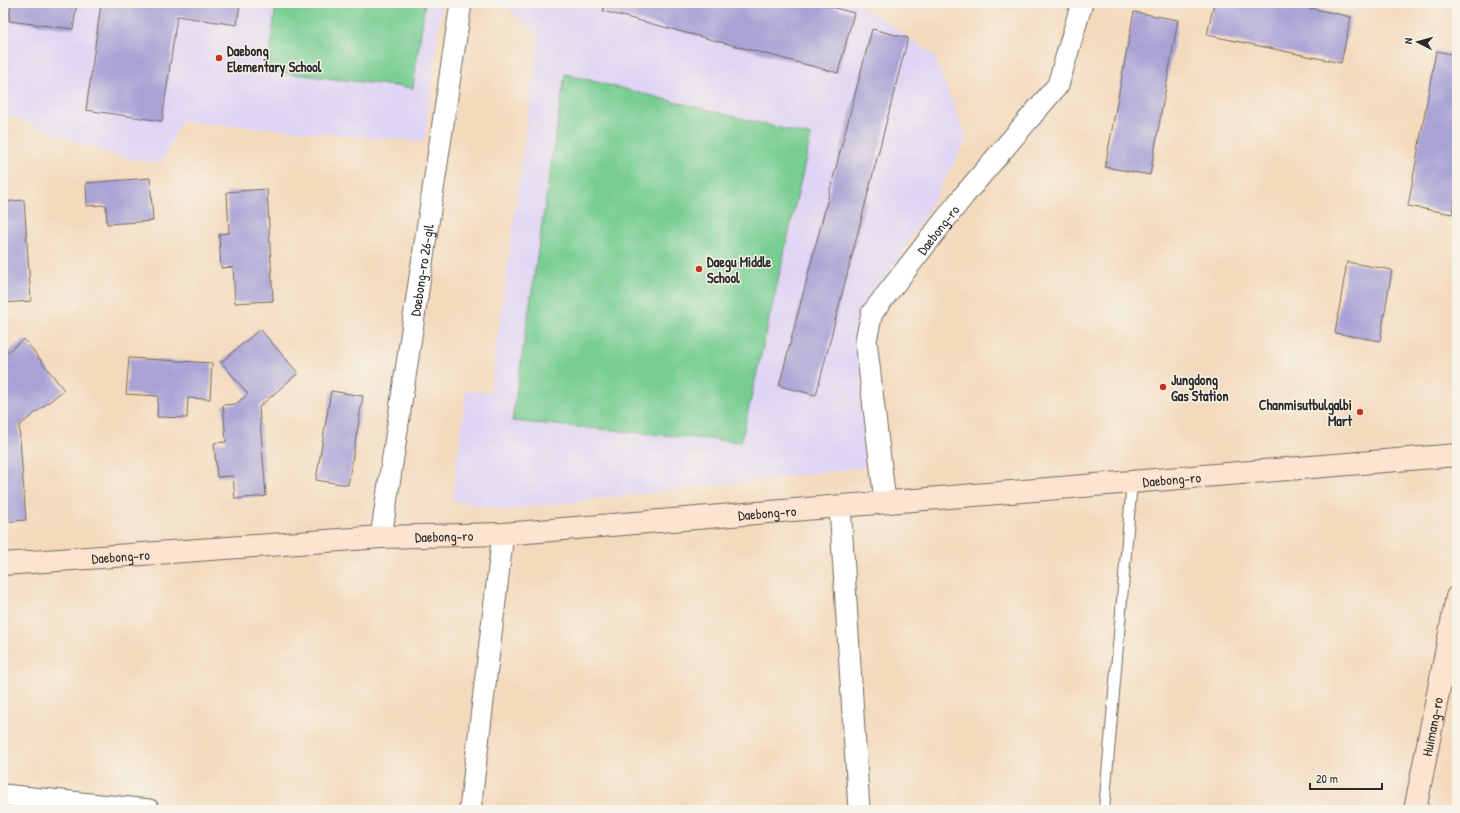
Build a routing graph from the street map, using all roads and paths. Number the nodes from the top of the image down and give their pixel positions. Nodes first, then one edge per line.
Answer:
1 (461, 3) edge
2 (1082, 3) edge
3 (1457, 455) edge
4 (1132, 482) junction
5 (886, 502) junction
6 (840, 506) junction
7 (503, 534) junction
8 (381, 537) junction
9 (3, 564) edge
10 (1457, 597) edge
11 (3, 795) edge
12 (149, 810) edge
13 (470, 810) edge
14 (859, 810) edge
15 (1104, 810) edge
16 (1415, 810) edge

1 - 8 street, Daebong-ro 26-gil
2 - 5 street, Daebong-ro
3 - 4 street, Daebong-ro
4 - 5 street, Daebong-ro
4 - 15 lane
5 - 6 street, Daebong-ro
6 - 7 street, Daebong-ro
6 - 14 street
7 - 8 street, Daebong-ro
7 - 13 street
8 - 9 street, Daebong-ro
10 - 16 street, Huimang-ro
11 - 12 street

